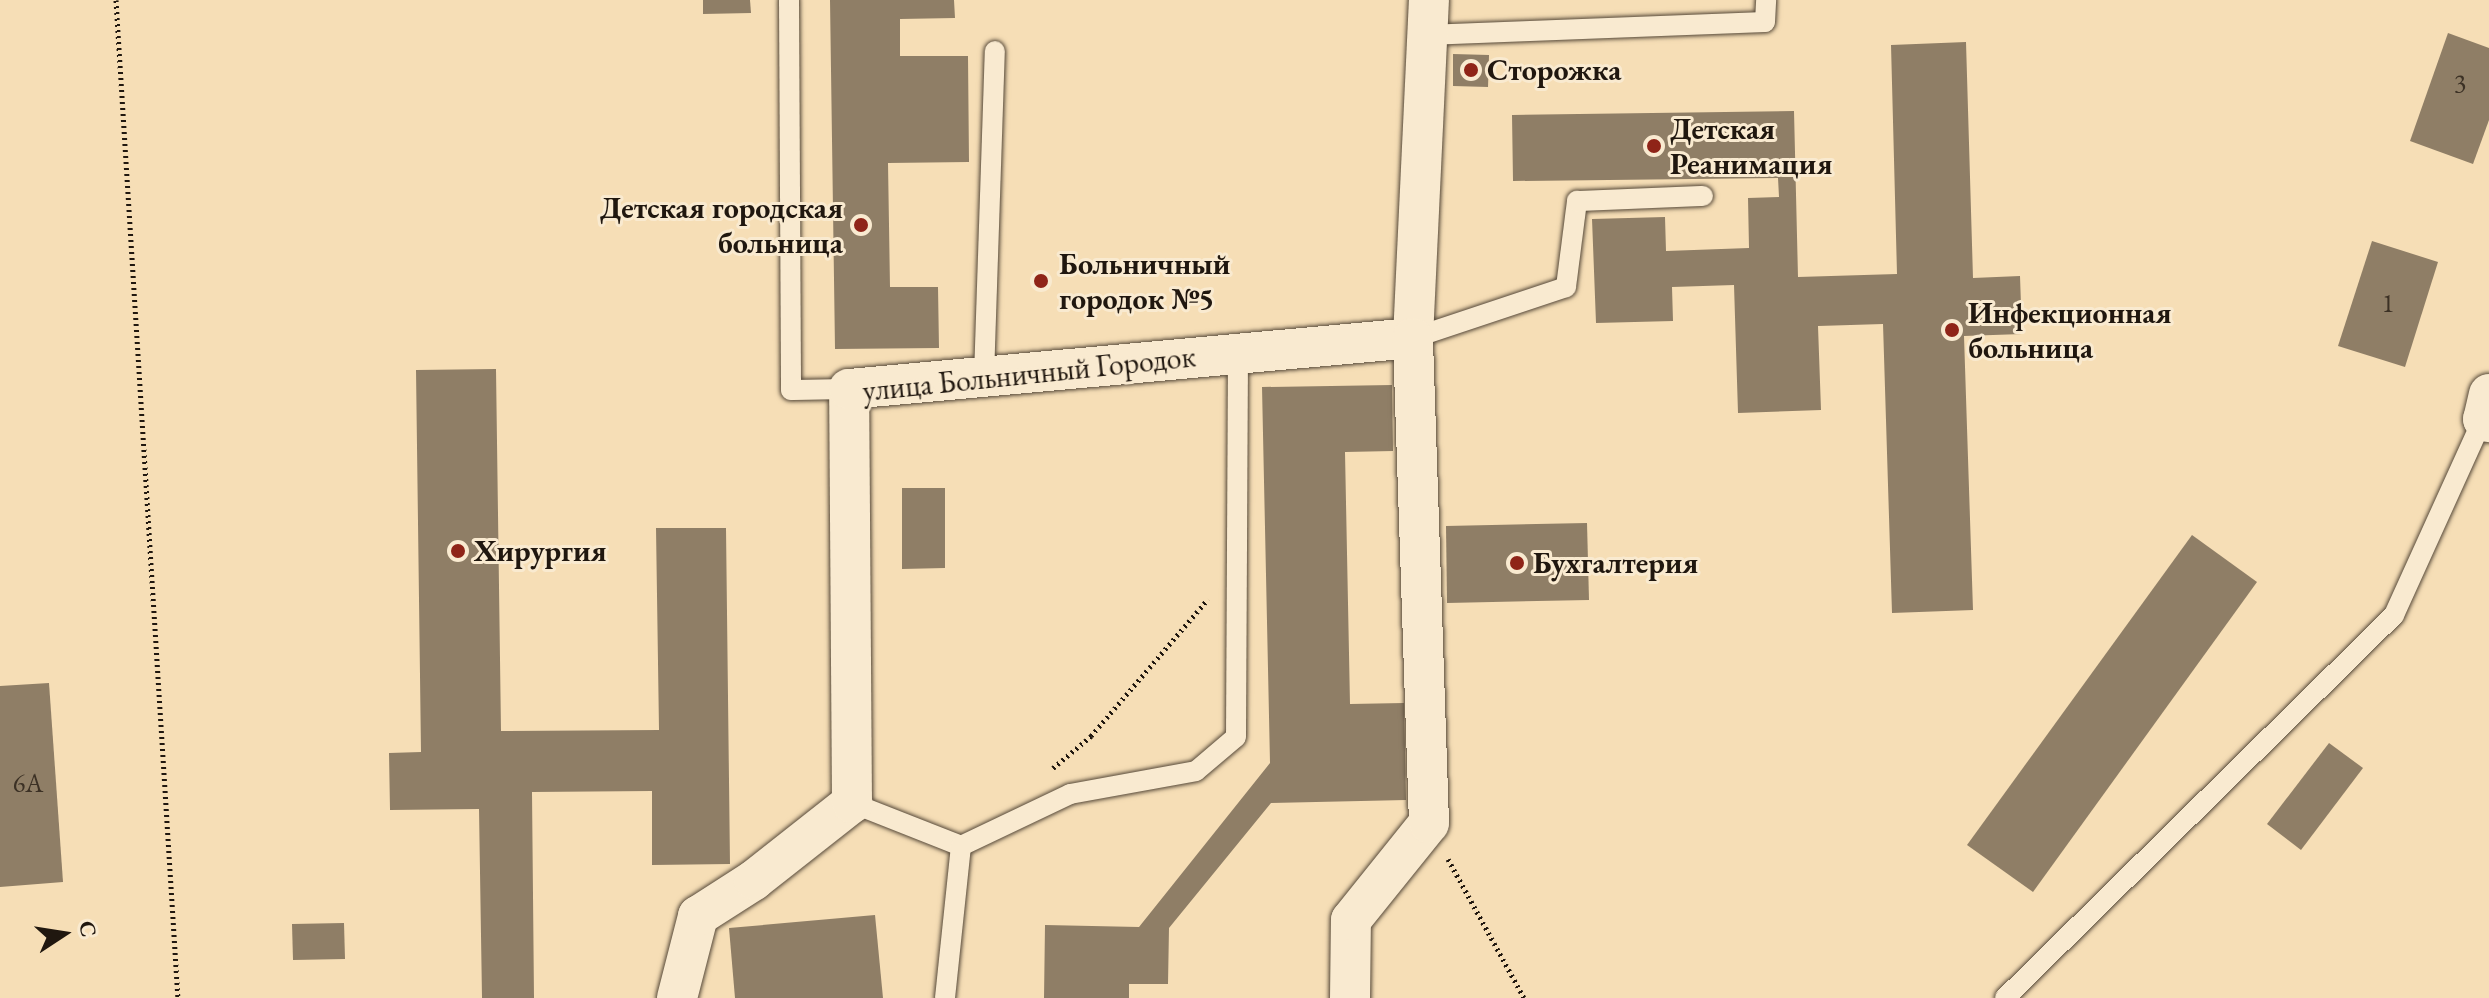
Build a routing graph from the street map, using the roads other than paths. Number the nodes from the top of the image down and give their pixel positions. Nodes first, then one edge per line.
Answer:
1 (789, 0) edge
2 (1766, 0) edge
3 (1428, 17) edge
4 (995, 51) dead end
5 (1703, 196) dead end
6 (1413, 338) junction
7 (1238, 354) junction
8 (984, 377) junction
9 (849, 389) junction
10 (2487, 412) edge
11 (852, 803) junction
12 (961, 846) junction
13 (677, 998) edge
14 (945, 998) edge
15 (1350, 998) edge
16 (2005, 998) edge

1 - 9 lane
2 - 3 lane
3 - 6 street
4 - 8 lane
5 - 6 lane
6 - 7 street, улица Больничный Городок
6 - 15 street
7 - 8 street, улица Больничный Городок
7 - 12 lane
8 - 9 street, улица Больничный Городок
9 - 11 street, улица Больничный Городок
10 - 16 lane
11 - 12 lane
11 - 13 street
12 - 14 lane

